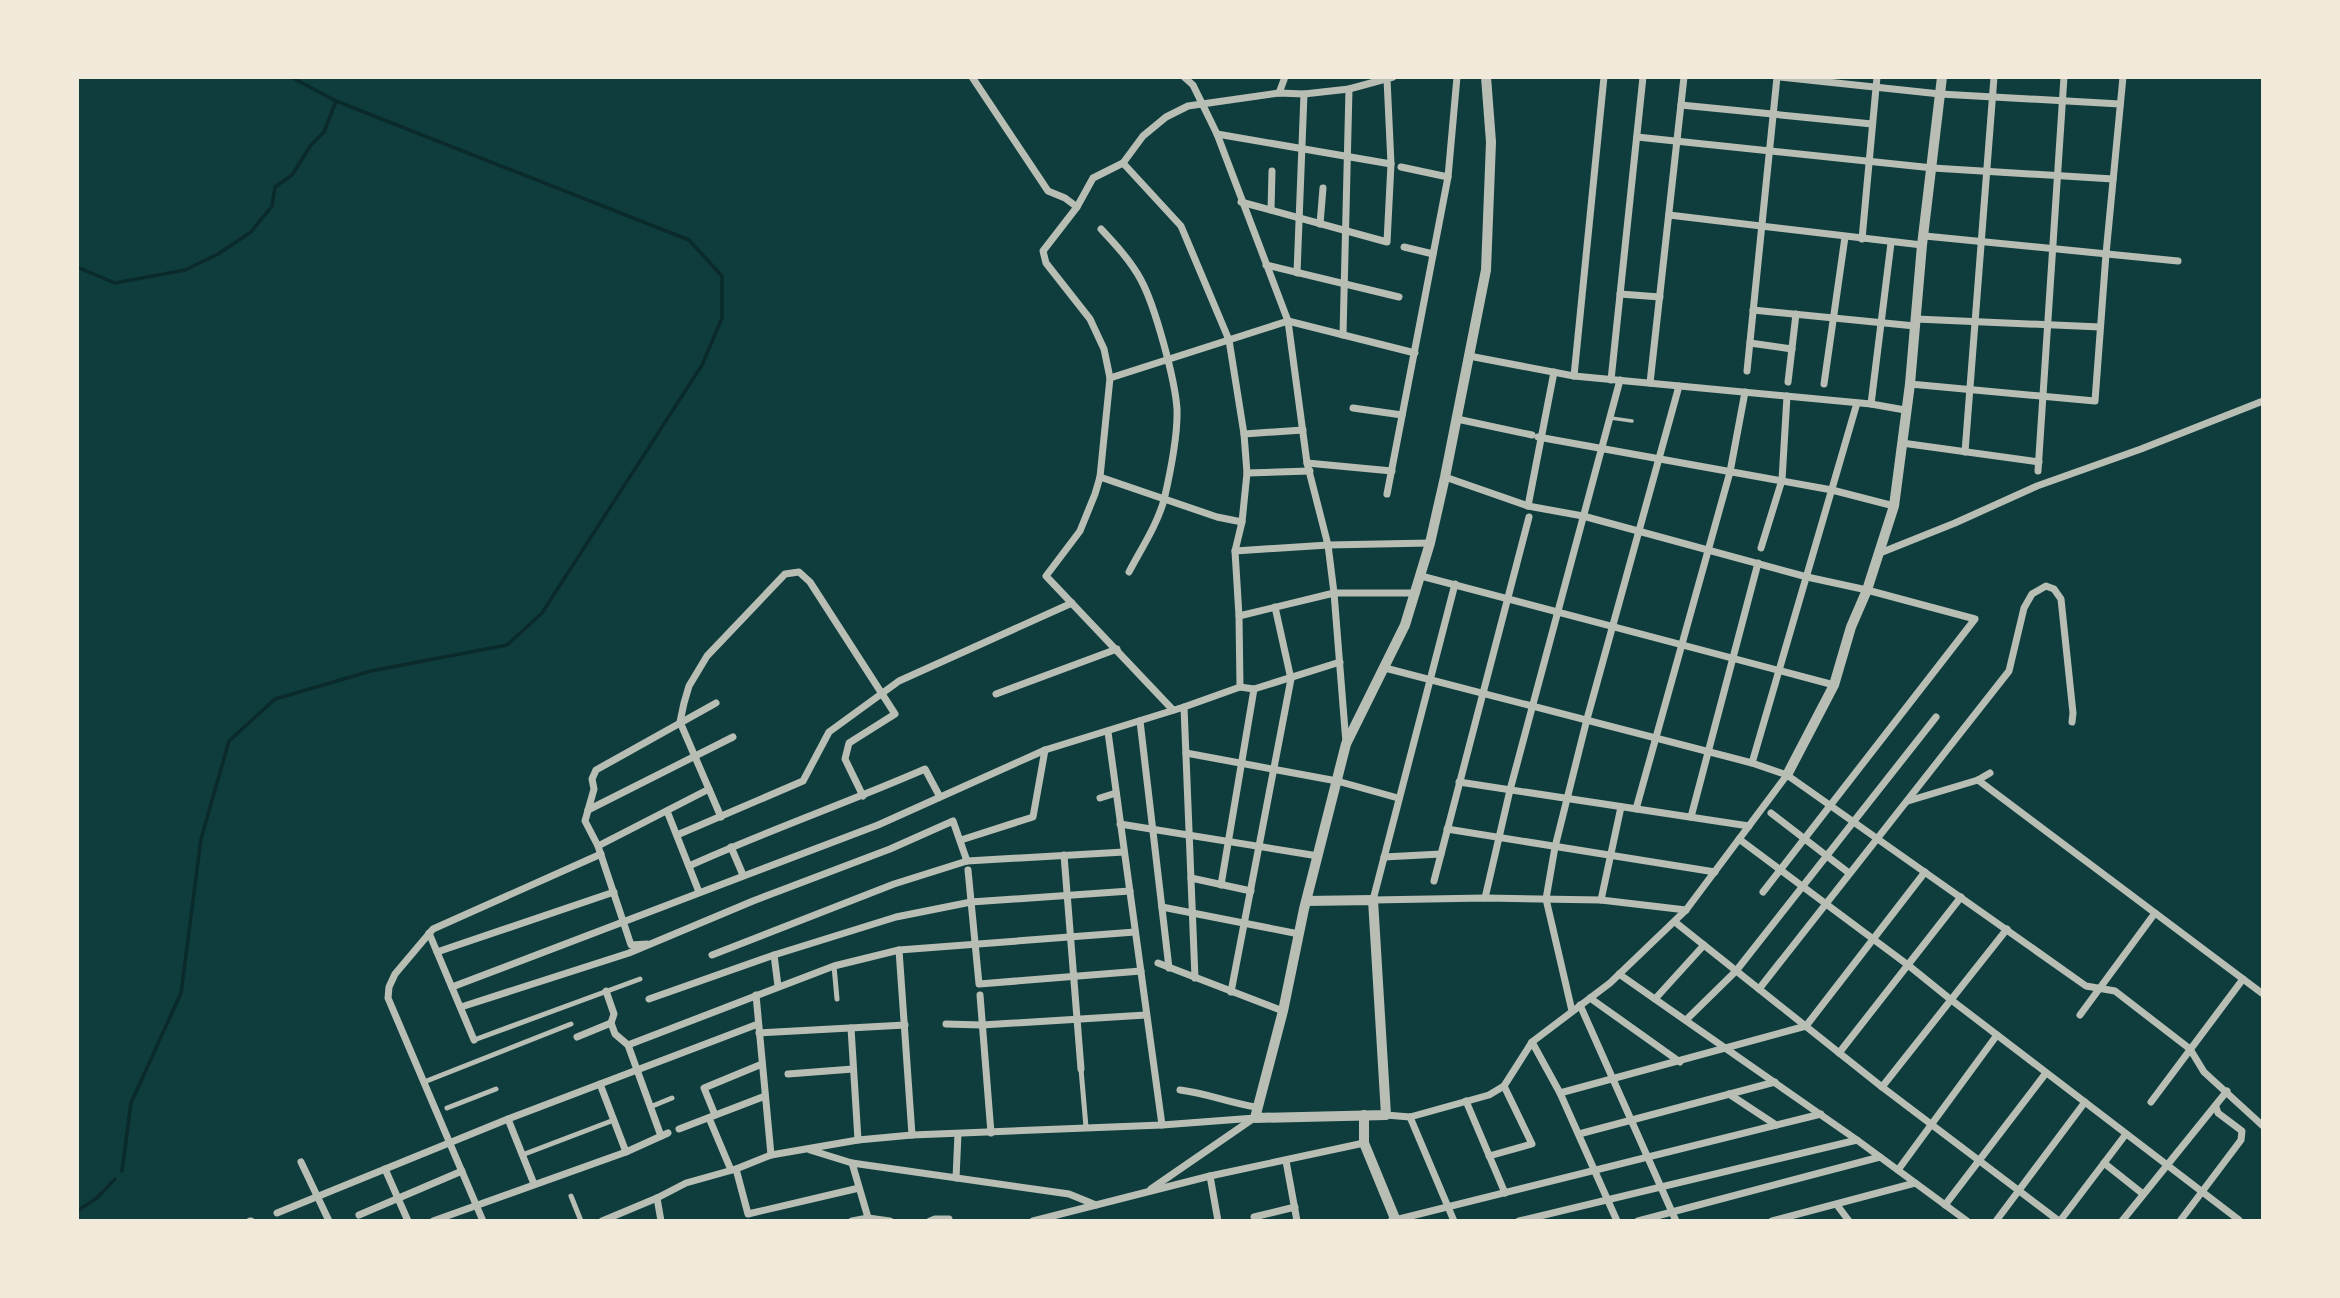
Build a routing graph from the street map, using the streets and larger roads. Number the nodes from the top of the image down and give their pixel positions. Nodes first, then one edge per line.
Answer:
1 (972, 77) edge
2 (1184, 77) edge
3 (1285, 77) edge
4 (1457, 77) edge
5 (1486, 77) edge
6 (1604, 77) edge
7 (1643, 77) edge
8 (1685, 77) edge
9 (1779, 77) edge
10 (1877, 77) edge
11 (1942, 77) edge
12 (1994, 77) edge
13 (2064, 77) edge
14 (2123, 77) edge
15 (1390, 78) edge
16 (1876, 87) junction
17 (1349, 89) junction
18 (1279, 93) junction
19 (1304, 94) junction
20 (1940, 94) junction
21 (1991, 97) junction
22 (2062, 101) junction
23 (2120, 104) junction
24 (1681, 105) junction
25 (1774, 114) junction
26 (1872, 124) junction
27 (1217, 134) junction
28 (1637, 137) junction
29 (1678, 142) junction
30 (1302, 149) junction
31 (1770, 151) junction
32 (1348, 156) junction
33 (1869, 162) junction
34 (1123, 163) junction
35 (1391, 164) junction
36 (1401, 167) dead end
37 (1933, 168) junction
38 (1272, 171) dead end
39 (1986, 171) junction
40 (2058, 176) junction
41 (1448, 177) junction
42 (2113, 180) junction
43 (1323, 188) dead end
44 (1241, 202) junction
45 (1077, 207) junction
46 (1271, 211) junction
47 (1670, 215) junction
48 (1299, 218) junction
49 (1320, 224) junction
50 (1762, 227) junction
51 (1101, 229) dead end
52 (1346, 231) junction
53 (1845, 237) junction
54 (1862, 239) junction
55 (1923, 241) junction
56 (1980, 241) junction
57 (1891, 243) junction
58 (1404, 247) dead end
59 (2053, 248) junction
60 (1433, 254) junction
61 (2106, 254) junction
62 (2178, 261) dead end
63 (1266, 265) junction
64 (1297, 273) junction
65 (1344, 284) junction
66 (1620, 294) junction
67 (1660, 297) junction
68 (1399, 298) dead end
69 (1754, 310) junction
70 (1796, 314) junction
71 (1834, 318) junction
72 (1288, 321) junction
73 (1975, 321) junction
74 (1881, 323) junction
75 (1915, 323) junction
76 (2048, 325) junction
77 (2100, 327) junction
78 (1343, 335) junction
79 (1229, 340) junction
80 (1750, 343) junction
81 (1792, 349) junction
82 (1415, 353) junction
83 (1469, 356) junction
84 (1167, 360) junction
85 (1747, 371) dead end
86 (1554, 372) junction
87 (1574, 376) junction
88 (1110, 378) junction
89 (1616, 380) junction
90 (1788, 382) dead end
91 (1650, 383) junction
92 (1824, 384) dead end
93 (1910, 384) junction
94 (1679, 386) junction
95 (1971, 391) junction
96 (1745, 392) junction
97 (1787, 396) junction
98 (2043, 398) junction
99 (2263, 401) edge
100 (1857, 403) junction
101 (1871, 404) junction
102 (1353, 408) dead end
103 (1905, 410) junction
104 (1402, 415) junction
105 (1457, 419) junction
106 (1303, 430) junction
107 (1244, 434) junction
108 (1538, 437) junction
109 (1902, 443) junction
110 (1602, 449) junction
111 (1965, 452) junction
112 (1658, 460) junction
113 (1309, 467) junction
114 (1392, 471) junction
115 (1730, 472) junction
116 (1247, 474) junction
117 (1100, 477) junction
118 (1445, 477) junction
119 (1782, 480) junction
120 (1832, 490) junction
121 (1387, 494) dead end
122 (1164, 499) junction
123 (1528, 506) junction
124 (1894, 506) junction
125 (1583, 516) junction
126 (1529, 517) dead end
127 (1242, 522) junction
128 (1637, 531) junction
129 (1430, 543) junction
130 (1328, 545) junction
131 (1762, 548) dead end
132 (1235, 551) junction
133 (1708, 551) junction
134 (1880, 553) junction
135 (1758, 563) junction
136 (1129, 572) dead end
137 (1421, 576) junction
138 (1807, 577) junction
139 (1455, 584) junction
140 (1867, 590) junction
141 (1334, 593) junction
142 (1416, 593) junction
143 (1507, 599) junction
144 (1072, 603) junction
145 (1275, 607) junction
146 (1558, 613) junction
147 (1239, 616) junction
148 (1613, 627) junction
149 (1681, 645) junction
150 (1116, 649) junction
151 (1732, 659) junction
152 (1340, 663) junction
153 (1385, 668) junction
154 (1779, 671) junction
155 (1291, 679) junction
156 (1430, 679) junction
157 (1834, 685) junction
158 (1240, 687) junction
159 (1254, 689) junction
160 (881, 692) junction
161 (1482, 693) junction
162 (996, 694) dead end
163 (716, 703) dead end
164 (1533, 706) junction
165 (1184, 707) junction
166 (1173, 710) junction
167 (1936, 717) dead end
168 (1587, 719) junction
169 (1140, 721) junction
170 (680, 722) junction
171 (2072, 722) dead end
172 (1108, 732) junction
173 (733, 737) dead end
174 (1654, 737) junction
175 (1346, 744) junction
176 (1045, 750) junction
177 (1707, 751) junction
178 (1186, 754) junction
179 (694, 756) junction
180 (1752, 763) junction
181 (1241, 764) junction
182 (1275, 768) junction
183 (1990, 773) dead end
184 (1787, 775) junction
185 (1978, 780) junction
186 (1337, 781) junction
187 (1459, 782) junction
188 (709, 789) junction
189 (1510, 790) junction
190 (1116, 793) junction
191 (863, 796) junction
192 (940, 797) junction
193 (1100, 798) dead end
194 (1398, 798) junction
195 (1568, 798) junction
196 (1908, 802) junction
197 (1830, 805) junction
198 (1621, 807) junction
199 (1636, 809) junction
200 (588, 810) junction
201 (667, 811) junction
202 (1770, 813) dead end
203 (720, 817) junction
204 (1691, 817) junction
205 (1854, 822) junction
206 (1120, 824) junction
207 (1749, 826) junction
208 (1153, 829) junction
209 (1447, 829) junction
210 (677, 835) junction
211 (1189, 835) junction
212 (1500, 837) junction
213 (1877, 838) junction
214 (1740, 839) junction
215 (1804, 839) junction
216 (961, 840) junction
217 (1228, 842) junction
218 (1555, 846) junction
219 (731, 847) junction
220 (1260, 847) junction
221 (600, 850) junction
222 (1124, 852) junction
223 (1441, 854) junction
224 (1064, 855) junction
225 (1610, 855) junction
226 (1318, 856) junction
227 (1827, 856) junction
228 (1384, 857) junction
229 (967, 860) junction
230 (689, 866) junction
231 (1780, 869) junction
232 (968, 870) dead end
233 (1715, 872) junction
234 (1925, 872) junction
235 (1849, 873) junction
236 (743, 875) junction
237 (1191, 878) junction
238 (1434, 881) dead end
239 (1221, 885) junction
240 (1804, 887) junction
241 (1130, 891) junction
242 (1251, 891) junction
243 (614, 892) junction
244 (699, 892) junction
245 (1763, 892) dead end
246 (1067, 895) junction
247 (1961, 897) junction
248 (1485, 898) junction
249 (1546, 899) junction
250 (1373, 900) junction
251 (1601, 900) junction
252 (1306, 901) junction
253 (971, 902) junction
254 (1826, 903) junction
255 (1162, 907) junction
256 (1686, 910) junction
257 (1193, 913) junction
258 (2155, 913) junction
259 (624, 920) junction
260 (1675, 922) junction
261 (1245, 924) junction
262 (2007, 929) junction
263 (1135, 932) junction
264 (429, 933) junction
265 (1299, 934) junction
266 (1070, 936) junction
267 (1874, 939) junction
268 (974, 943) junction
269 (651, 944) junction
270 (1704, 945) junction
271 (899, 950) junction
272 (437, 952) junction
273 (712, 955) dead end
274 (774, 955) junction
275 (1158, 963) dead end
276 (1908, 965) junction
277 (834, 967) junction
278 (1168, 968) junction
279 (1140, 971) junction
280 (1736, 971) junction
281 (1619, 974) junction
282 (1073, 975) junction
283 (1195, 978) junction
284 (640, 979) dead end
285 (2243, 979) junction
286 (778, 986) junction
287 (452, 987) junction
288 (2100, 988) junction
289 (1759, 989) junction
290 (606, 991) junction
291 (1231, 992) junction
292 (2263, 994) edge
293 (755, 995) junction
294 (980, 995) dead end
295 (1590, 998) junction
296 (649, 999) dead end
297 (837, 999) dead end
298 (1655, 999) junction
299 (1950, 999) junction
300 (1580, 1005) junction
301 (461, 1007) junction
302 (1283, 1011) junction
303 (1572, 1011) junction
304 (1146, 1015) junction
305 (2080, 1015) dead end
306 (1077, 1019) junction
307 (1686, 1020) junction
308 (611, 1023) junction
309 (571, 1024) dead end
310 (758, 1024) junction
311 (946, 1024) dead end
312 (905, 1025) junction
313 (982, 1025) junction
314 (1806, 1026) junction
315 (850, 1028) junction
316 (759, 1033) junction
317 (1997, 1035) junction
318 (577, 1037) dead end
319 (474, 1040) joint
320 (1532, 1042) junction
321 (628, 1045) junction
322 (1726, 1048) junction
323 (2190, 1049) junction
324 (1839, 1053) junction
325 (1680, 1062) junction
326 (762, 1065) junction
327 (853, 1069) junction
328 (1081, 1069) joint
329 (636, 1070) junction
330 (2046, 1073) junction
331 (788, 1074) dead end
332 (1613, 1079) junction
333 (424, 1082) junction
334 (1775, 1082) junction
335 (600, 1084) junction
336 (1504, 1086) junction
337 (1882, 1087) junction
338 (496, 1089) dead end
339 (1180, 1090) dead end
340 (2227, 1091) junction
341 (1560, 1093) junction
342 (1729, 1094) junction
343 (765, 1096) junction
344 (672, 1098) dead end
345 (1466, 1101) junction
346 (2085, 1102) junction
347 (2151, 1102) dead end
348 (650, 1107) junction
349 (2216, 1107) junction
350 (447, 1108) dead end
351 (1255, 1112) junction
352 (1821, 1114) junction
353 (1364, 1115) junction
354 (1387, 1115) junction
355 (712, 1116) junction
356 (1410, 1117) junction
357 (508, 1119) junction
358 (614, 1120) junction
359 (1631, 1120) junction
360 (1932, 1124) junction
361 (1162, 1125) junction
362 (1776, 1125) junction
363 (2263, 1126) edge
364 (1086, 1127) junction
365 (679, 1129) dead end
366 (991, 1133) junction
367 (958, 1134) junction
368 (1579, 1134) junction
369 (2126, 1134) junction
370 (912, 1135) junction
371 (858, 1140) junction
372 (1857, 1140) junction
373 (450, 1142) junction
374 (1364, 1143) junction
375 (809, 1150) junction
376 (626, 1152) junction
377 (522, 1155) junction
378 (771, 1155) junction
379 (1489, 1156) junction
380 (1648, 1157) junction
381 (1880, 1157) junction
382 (1979, 1160) junction
383 (1286, 1161) junction
384 (301, 1162) dead end
385 (852, 1163) junction
386 (2104, 1163) junction
387 (2166, 1164) junction
388 (385, 1168) junction
389 (734, 1170) junction
390 (1594, 1170) junction
391 (1898, 1170) junction
392 (462, 1171) junction
393 (1210, 1176) junction
394 (956, 1178) junction
395 (1915, 1183) junction
396 (534, 1184) junction
397 (1661, 1186) junction
398 (859, 1188) junction
399 (2019, 1190) junction
400 (2202, 1192) junction
401 (1145, 1193) junction
402 (1506, 1193) junction
403 (2143, 1194) junction
404 (317, 1196) junction
405 (571, 1196) dead end
406 (398, 1198) junction
407 (657, 1198) junction
408 (1607, 1199) junction
409 (476, 1204) junction
410 (1097, 1205) junction
411 (1836, 1205) junction
412 (1945, 1205) junction
413 (1295, 1207) junction
414 (1448, 1207) junction
415 (1672, 1212) junction
416 (277, 1213) dead end
417 (359, 1215) dead end
418 (1254, 1217) dead end
419 (868, 1219) edge
420 (2239, 1220) edge
421 (329, 1221) edge
422 (408, 1221) edge
423 (433, 1221) edge
424 (483, 1221) edge
425 (581, 1221) edge
426 (602, 1221) edge
427 (661, 1221) edge
428 (852, 1221) edge
429 (890, 1221) edge
430 (930, 1221) edge
431 (949, 1221) edge
432 (1033, 1221) edge
433 (1218, 1221) edge
434 (1297, 1221) edge
435 (1394, 1221) edge
436 (1454, 1221) edge
437 (1519, 1221) edge
438 (1617, 1221) edge
439 (1638, 1221) edge
440 (1676, 1221) edge
441 (1772, 1221) edge
442 (1849, 1221) edge
443 (1964, 1221) edge
444 (1996, 1221) edge
445 (2059, 1221) edge
446 (2122, 1221) edge
447 (2180, 1221) edge

1 - 45 street
2 - 27 street
3 - 18 street
4 - 41 street
5 - 83 street
6 - 87 street
7 - 28 street
8 - 24 street
9 - 16 street
9 - 25 street
10 - 16 street
11 - 20 street
12 - 21 street
13 - 22 street
14 - 23 street
15 - 17 street
15 - 35 street
16 - 20 street
16 - 26 street
17 - 19 street
17 - 32 street
18 - 19 street
18 - 34 street
19 - 30 street
20 - 21 street
20 - 37 street
21 - 22 street
21 - 39 street
22 - 23 street
22 - 40 street
23 - 42 street
24 - 25 street
24 - 29 street
25 - 26 street
25 - 31 street
26 - 33 street
27 - 30 street
27 - 44 street
28 - 29 street
28 - 66 street
29 - 31 street
29 - 47 street
30 - 32 street
30 - 48 street
31 - 33 street
31 - 50 street
32 - 35 street
32 - 52 street
33 - 37 street
33 - 54 street
34 - 45 street
34 - 79 street
35 - 52 street
36 - 41 street
37 - 39 street
37 - 55 street
38 - 46 street
39 - 40 street
39 - 56 street
40 - 42 street
40 - 59 street
41 - 60 street
42 - 61 street
43 - 49 street
44 - 46 street
44 - 63 street
45 - 88 street
46 - 48 street
47 - 50 street
47 - 67 street
48 - 49 street
48 - 64 street
49 - 52 street
50 - 53 street
50 - 69 street
51 - 84 street
52 - 65 street
53 - 54 street
53 - 71 street
54 - 57 street
55 - 56 street
55 - 57 street
55 - 75 street
56 - 59 street
56 - 73 street
57 - 74 street
58 - 60 street
59 - 61 street
59 - 76 street
60 - 82 street
61 - 62 street
61 - 77 street
63 - 64 street
63 - 72 street
64 - 65 street
65 - 68 street
65 - 78 street
66 - 67 street
66 - 89 street
67 - 91 street
69 - 70 street
69 - 80 street
70 - 71 street
70 - 81 street
71 - 74 street
71 - 92 street
72 - 78 street
72 - 79 street
72 - 106 street
73 - 75 street
73 - 76 street
73 - 95 street
74 - 75 street
74 - 101 street
75 - 93 street
76 - 77 street
76 - 98 street
77 - 98 street
78 - 82 street
79 - 84 street
79 - 107 street
80 - 81 street
80 - 85 street
81 - 90 street
82 - 104 street
83 - 86 street
83 - 105 street
84 - 88 street
84 - 122 street
86 - 87 street
86 - 108 street
87 - 89 street
88 - 117 street
89 - 91 street
89 - 110 street
91 - 94 street
93 - 95 street
93 - 103 street
94 - 96 street
94 - 112 street
95 - 98 street
95 - 111 street
96 - 97 street
96 - 115 street
97 - 100 street
97 - 119 street
98 - 111 street
99 - 134 street
100 - 101 street
100 - 120 street
101 - 103 street
102 - 104 street
103 - 109 street
104 - 114 street
105 - 108 street
105 - 118 street
106 - 107 street
106 - 113 street
107 - 116 street
108 - 110 street
108 - 123 street
109 - 111 street
109 - 124 street
110 - 112 street
110 - 125 street
112 - 115 street
112 - 128 street
113 - 114 street
113 - 116 street
113 - 130 street
114 - 121 street
115 - 119 street
115 - 133 street
116 - 127 street
117 - 122 street
117 - 144 street
118 - 123 street
118 - 129 street
119 - 120 street
119 - 131 street
120 - 124 street
120 - 138 street
122 - 127 street
122 - 136 street
123 - 125 street
124 - 134 street
125 - 128 street
125 - 146 street
126 - 143 street
127 - 132 street
128 - 133 street
128 - 148 street
129 - 130 street
129 - 137 street
130 - 132 street
130 - 141 street
132 - 147 street
133 - 135 street
133 - 149 street
134 - 140 street
135 - 138 street
135 - 151 street
137 - 139 street
137 - 142 street
138 - 140 street
138 - 154 street
139 - 143 street
139 - 156 street
140 - 157 street
140 - 197 street
141 - 142 street
141 - 145 street
141 - 152 street
142 - 153 street
143 - 146 street
143 - 161 street
144 - 150 street
144 - 160 street
145 - 147 street
145 - 155 street
146 - 148 street
146 - 164 street
147 - 158 street
148 - 149 street
148 - 168 street
149 - 151 street
149 - 174 street
150 - 162 street
150 - 166 street
151 - 154 street
151 - 177 street
152 - 155 street
152 - 175 street
153 - 156 street
153 - 175 street
154 - 157 street
154 - 180 street
155 - 159 street
155 - 182 street
156 - 161 street
156 - 194 street
157 - 184 street
158 - 159 street
158 - 165 street
159 - 181 street
160 - 170 street
160 - 191 street
160 - 203 street
161 - 164 street
161 - 187 street
163 - 170 street
164 - 168 street
164 - 189 street
165 - 166 street
165 - 178 street
166 - 169 street
167 - 205 street
168 - 174 street
168 - 195 street
169 - 172 street
169 - 208 street
170 - 179 street
170 - 200 street
171 - 196 street
172 - 176 street
172 - 190 street
173 - 179 street
174 - 177 street
174 - 199 street
175 - 186 street
176 - 192 street
176 - 216 street
177 - 180 street
177 - 204 street
178 - 181 street
178 - 211 street
179 - 188 street
179 - 200 street
180 - 184 street
181 - 182 street
181 - 217 street
182 - 186 street
182 - 220 street
183 - 185 street
184 - 197 street
184 - 207 street
185 - 196 street
185 - 258 street
186 - 194 street
186 - 226 street
187 - 189 street
187 - 209 street
188 - 201 street
188 - 203 street
189 - 195 street
189 - 212 street
190 - 193 street
190 - 206 street
191 - 192 street
191 - 219 street
192 - 236 street
194 - 228 street
195 - 198 street
195 - 218 street
196 - 213 street
197 - 205 street
197 - 215 street
198 - 199 street
198 - 225 street
199 - 204 street
200 - 221 street
201 - 210 street
201 - 221 street
202 - 215 street
203 - 210 street
204 - 207 street
205 - 213 street
205 - 227 street
206 - 208 street
206 - 222 street
207 - 214 street
208 - 211 street
208 - 255 street
209 - 212 street
209 - 223 street
210 - 230 street
211 - 217 street
211 - 237 street
212 - 218 street
212 - 248 street
213 - 234 street
213 - 235 street
214 - 231 street
214 - 233 street
215 - 227 street
215 - 231 street
216 - 229 street
216 - 269 street
217 - 220 street
217 - 239 street
218 - 225 street
218 - 249 street
219 - 230 street
219 - 236 street
220 - 226 street
220 - 242 street
221 - 243 street
221 - 264 street
222 - 224 street
222 - 241 street
223 - 228 street
223 - 238 street
224 - 229 street
224 - 246 street
225 - 233 street
225 - 251 street
226 - 252 street
227 - 235 street
227 - 240 street
228 - 250 street
229 - 273 street
230 - 244 street
231 - 240 street
231 - 245 street
232 - 253 street
233 - 256 street
234 - 247 street
234 - 267 street
235 - 254 street
236 - 244 street
237 - 239 street
237 - 257 street
239 - 242 street
240 - 254 street
240 - 280 street
241 - 246 street
241 - 263 street
242 - 261 street
243 - 259 street
243 - 272 street
244 - 259 street
246 - 253 street
246 - 266 street
247 - 262 street
247 - 276 street
248 - 249 street
248 - 250 street
249 - 251 street
249 - 303 street
250 - 252 street
250 - 354 street
251 - 256 street
252 - 265 street
253 - 268 street
253 - 274 street
254 - 267 street
254 - 289 street
255 - 257 street
255 - 278 street
256 - 260 street
257 - 261 street
257 - 283 street
258 - 285 street
258 - 288 street
259 - 269 street
259 - 287 street
260 - 270 street
260 - 281 street
261 - 265 street
261 - 291 street
262 - 288 street
262 - 299 street
263 - 266 street
263 - 279 street
264 - 272 street
264 - 333 street
265 - 302 street
266 - 268 street
266 - 282 street
267 - 276 street
267 - 314 street
268 - 271 street
268 - 282 street
269 - 301 street
270 - 280 street
270 - 298 street
271 - 277 street
271 - 312 street
272 - 287 street
274 - 286 street
274 - 296 street
275 - 278 street
276 - 299 street
276 - 324 street
277 - 286 street
277 - 297 street
278 - 283 street
279 - 282 street
279 - 304 street
280 - 289 street
280 - 307 street
281 - 295 street
281 - 298 street
282 - 306 street
283 - 291 street
284 - 290 street
285 - 292 street
285 - 323 street
286 - 293 street
287 - 301 street
288 - 305 street
288 - 323 street
289 - 314 street
290 - 308 street
290 - 319 street
291 - 302 street
293 - 310 street
293 - 321 street
294 - 313 street
295 - 300 street
295 - 325 street
298 - 307 street
299 - 317 street
299 - 337 street
300 - 303 street
300 - 332 street
301 - 319 street
302 - 351 street
303 - 320 street
304 - 306 street
304 - 361 street
306 - 313 street
306 - 328 street
307 - 322 street
308 - 318 street
308 - 321 street
309 - 333 street
310 - 316 street
310 - 329 street
311 - 313 street
312 - 315 street
312 - 370 street
313 - 366 street
314 - 322 street
314 - 324 street
315 - 316 street
315 - 327 street
316 - 326 street
317 - 330 street
317 - 360 street
320 - 336 street
320 - 341 street
321 - 329 street
322 - 325 street
322 - 334 street
323 - 340 street
323 - 347 street
324 - 337 street
325 - 332 street
326 - 343 street
326 - 355 street
327 - 331 street
327 - 371 street
328 - 364 street
329 - 335 street
329 - 348 street
330 - 346 street
330 - 382 street
332 - 341 street
332 - 359 street
333 - 373 street
334 - 342 street
334 - 352 street
335 - 357 street
335 - 358 street
336 - 345 street
336 - 379 street
337 - 360 street
338 - 350 street
339 - 351 street
340 - 349 street
340 - 363 street
341 - 368 street
342 - 359 street
342 - 362 street
343 - 355 street
343 - 378 street
344 - 348 street
345 - 356 street
345 - 379 street
346 - 369 street
346 - 399 street
348 - 376 street
349 - 387 street
349 - 400 street
351 - 353 street
351 - 361 street
351 - 401 street
352 - 362 street
352 - 372 street
353 - 354 street
353 - 374 street
354 - 356 street
355 - 365 street
355 - 389 street
356 - 414 street
357 - 373 street
357 - 377 street
358 - 376 street
358 - 377 street
359 - 368 street
359 - 380 street
360 - 382 street
360 - 391 street
361 - 364 street
362 - 380 street
364 - 366 street
366 - 367 street
367 - 370 street
367 - 394 street
368 - 390 street
369 - 386 street
369 - 387 street
370 - 371 street
371 - 375 street
372 - 381 street
372 - 397 street
373 - 388 street
373 - 392 street
374 - 383 street
374 - 435 street
375 - 378 street
375 - 385 street
376 - 396 street
377 - 396 street
378 - 389 street
379 - 402 street
380 - 390 street
380 - 397 street
381 - 391 street
381 - 415 street
382 - 399 street
382 - 412 street
383 - 393 street
383 - 413 street
384 - 404 street
385 - 394 street
385 - 398 street
386 - 403 street
386 - 445 street
387 - 400 street
387 - 403 street
388 - 404 street
388 - 406 street
389 - 398 street
389 - 407 street
390 - 402 street
390 - 408 street
391 - 395 street
392 - 406 street
392 - 409 street
393 - 401 street
393 - 433 street
394 - 410 street
395 - 411 street
395 - 412 street
396 - 409 street
397 - 408 street
397 - 415 street
398 - 419 street
399 - 444 street
399 - 445 street
400 - 420 street
400 - 447 street
401 - 410 street
402 - 414 street
403 - 446 street
404 - 416 street
404 - 421 street
405 - 425 street
406 - 417 street
406 - 422 street
407 - 426 street
407 - 427 street
408 - 437 street
408 - 438 street
409 - 423 street
409 - 424 street
410 - 432 street
411 - 441 street
411 - 442 street
412 - 443 street
413 - 418 street
413 - 434 street
414 - 435 street
414 - 436 street
415 - 439 street
415 - 440 street
419 - 428 street
419 - 429 street
430 - 431 street

